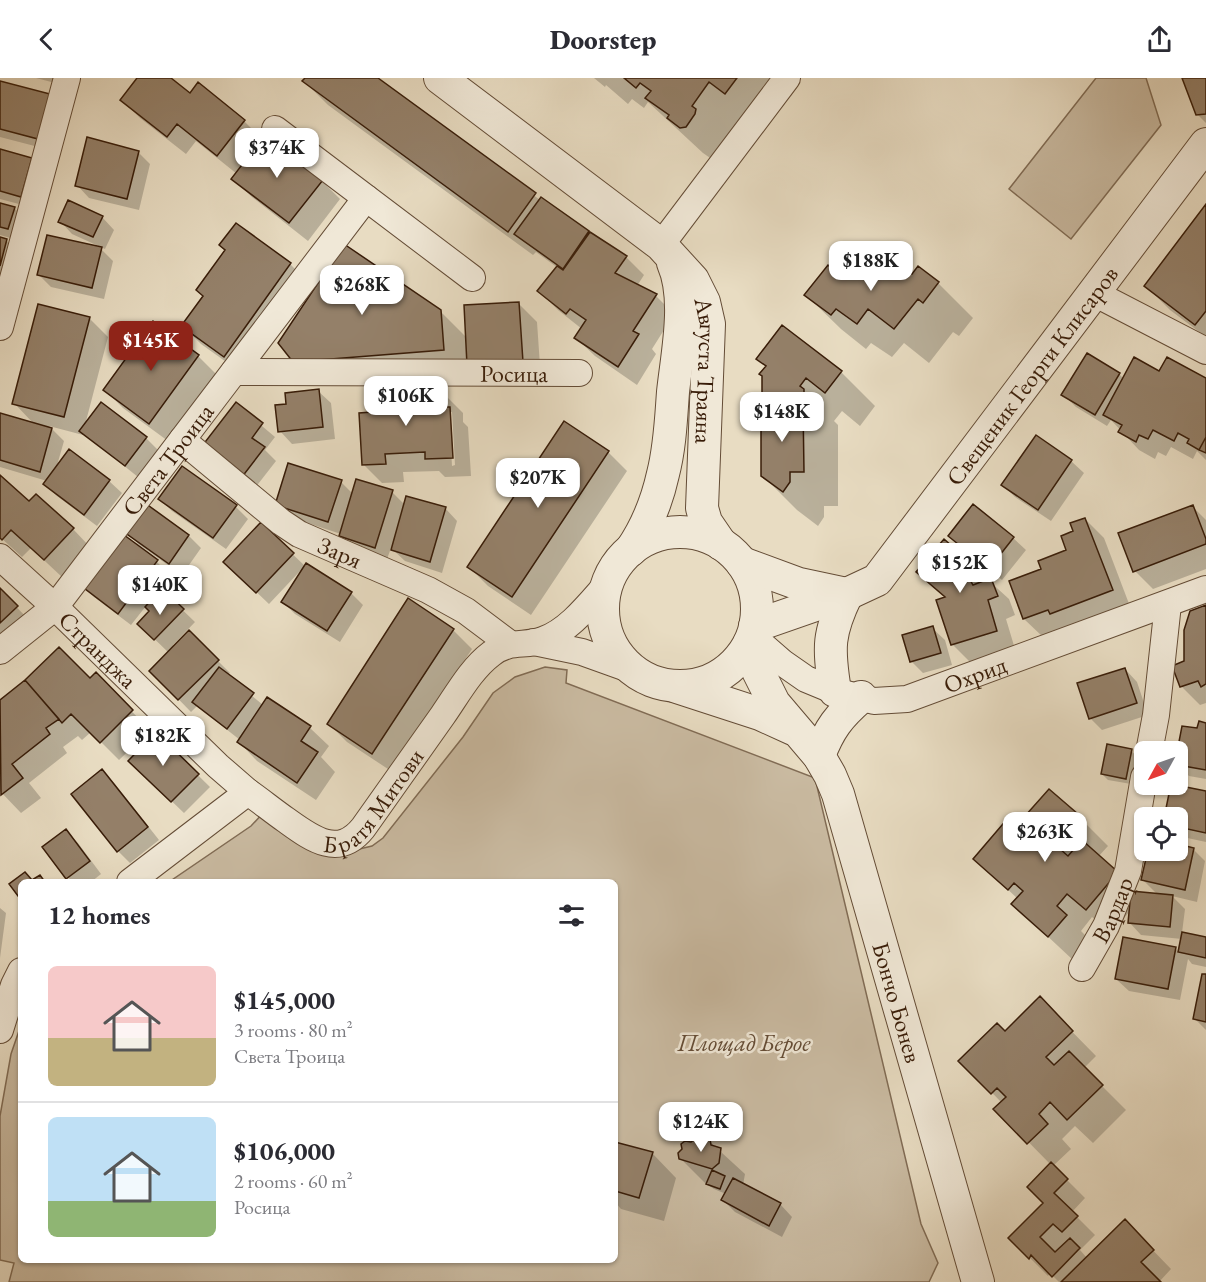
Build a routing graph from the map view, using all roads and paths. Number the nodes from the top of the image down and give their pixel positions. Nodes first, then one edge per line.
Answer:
1 (67, 78) edge
2 (787, 78) edge
3 (451, 81) edge
4 (275, 129) dead end
5 (1206, 144) edge
6 (366, 198) junction
7 (661, 245) junction
8 (472, 278) dead end
9 (1094, 293) junction
10 (0, 327) edge
11 (1206, 351) edge
12 (234, 372) junction
13 (579, 373) dead end
14 (182, 440) junction
15 (631, 550) junction
16 (732, 554) junction
17 (0, 557) edge
18 (608, 583) junction
19 (1206, 589) edge
20 (847, 594) junction
21 (1168, 604) junction
22 (55, 607) junction
23 (752, 635) junction
24 (522, 643) junction
25 (0, 651) edge
26 (635, 671) junction
27 (674, 686) junction
28 (848, 694) junction
29 (797, 731) junction
30 (1151, 741) edge
31 (819, 756) junction
32 (248, 792) junction
33 (1141, 795) edge
34 (134, 879) edge
35 (18, 961) edge
36 (0, 964) edge
37 (1082, 968) dead end
38 (18, 977) edge
39 (0, 1030) edge
40 (978, 1282) edge

1 - 10 street
2 - 7 street
3 - 7 street, Августа Траяна
4 - 6 street
5 - 9 street, Свещеник Георги Клисаров
6 - 8 street
6 - 12 street, Света Троица
7 - 15 street, Августа Траяна
7 - 16 street, Августа Траяна
9 - 11 street
9 - 20 street, Свещеник Георги Клисаров
12 - 13 street, Росица
12 - 14 street, Света Троица
14 - 22 street, Света Троица
14 - 24 street, Заря
15 - 16 street
15 - 18 street
16 - 20 street
16 - 23 street
17 - 22 street, Странджа
18 - 24 street, Братя Митови
18 - 26 street
19 - 21 street, Охрид
20 - 23 street, Свещеник Георги Клисаров
20 - 28 street
21 - 28 street, Охрид
21 - 30 street
22 - 25 street, Света Троица
22 - 32 street, Странджа
23 - 27 street
23 - 28 street, Охрид
23 - 29 street, Бончо Бонев
24 - 26 street
24 - 32 street, Братя Митови
26 - 27 street
27 - 29 street, Бончо Бонев
28 - 31 street
29 - 31 street, Бончо Бонев
31 - 40 street, Бончо Бонев
32 - 34 street
33 - 37 street, Вардар
35 - 36 street
38 - 39 street

